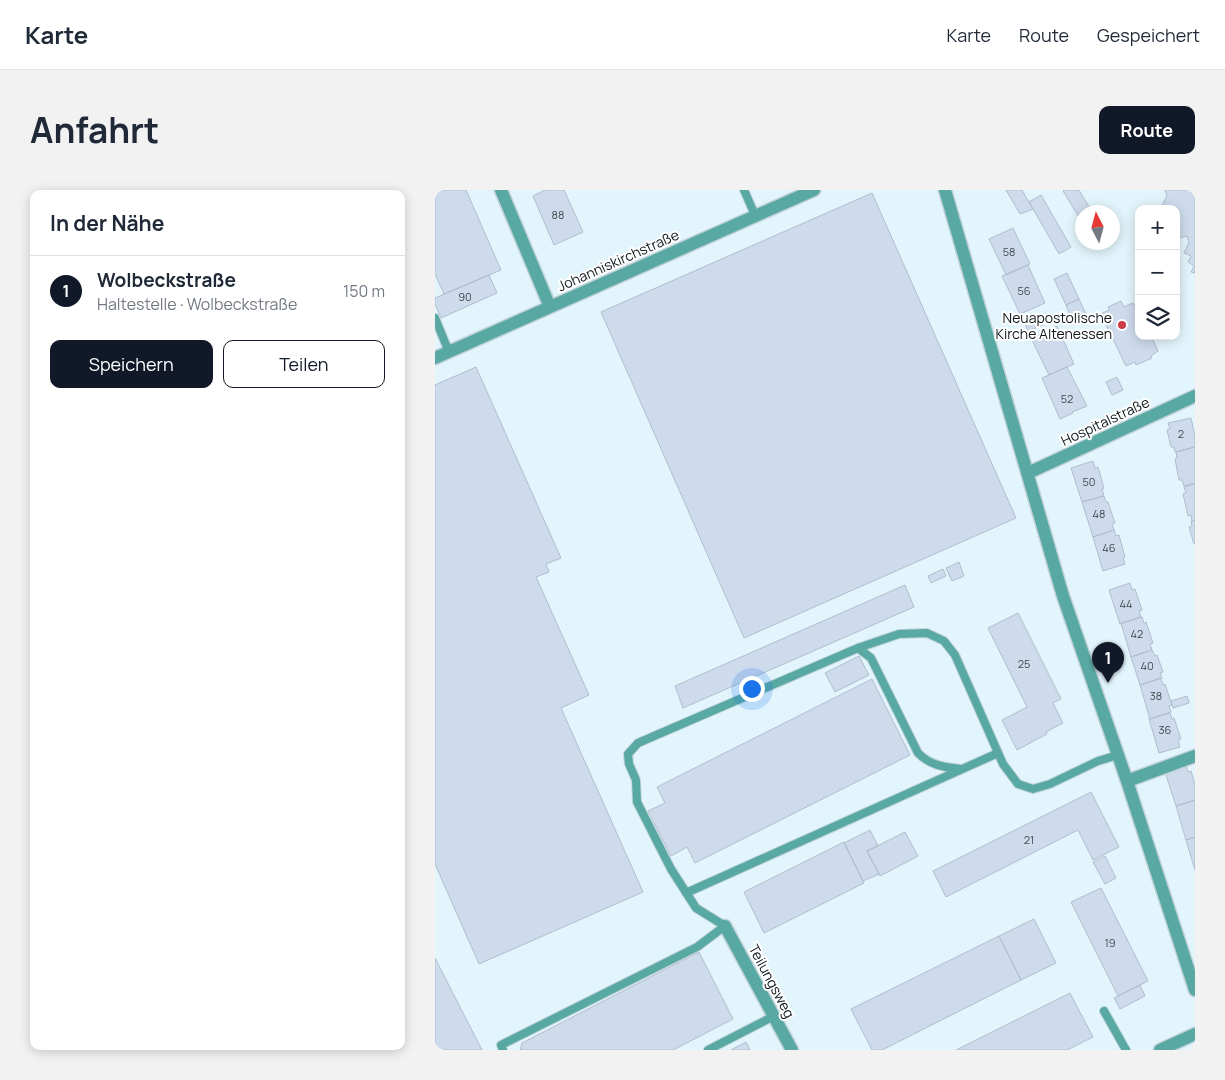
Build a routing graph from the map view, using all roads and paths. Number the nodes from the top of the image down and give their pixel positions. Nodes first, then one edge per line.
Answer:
1 (501, 190) edge
2 (744, 190) edge
3 (814, 190) edge
4 (945, 190) edge
5 (755, 215) junction
6 (550, 307) junction
7 (435, 318) edge
8 (449, 352) junction
9 (435, 358) edge
10 (1195, 396) edge
11 (1028, 473) junction
12 (858, 648) junction
13 (998, 753) junction
14 (1118, 755) junction
15 (1195, 756) edge
16 (963, 769) junction
17 (1127, 781) junction
18 (686, 892) junction
19 (725, 926) junction
20 (1195, 990) edge
21 (1104, 1011) dead end
22 (775, 1016) junction
23 (1195, 1034) edge
24 (503, 1050) edge
25 (708, 1050) edge
26 (792, 1050) edge
27 (1125, 1050) edge
28 (1160, 1050) edge

1 - 6 street
2 - 5 lane
3 - 5 street, Johanniskirchstraße
4 - 11 street
5 - 6 street, Johanniskirchstraße
6 - 8 street, Johanniskirchstraße
7 - 8 lane
8 - 9 street, Johanniskirchstraße
10 - 11 street, Hospitalstraße
11 - 14 street
12 - 13 lane
12 - 16 lane
12 - 18 lane
13 - 14 lane
13 - 16 lane
14 - 17 street
15 - 17 street
16 - 18 lane
17 - 20 street
18 - 19 lane
19 - 22 street, Teilungsweg
19 - 24 lane
21 - 27 lane
22 - 25 lane
22 - 26 street, Teilungsweg
23 - 28 street

